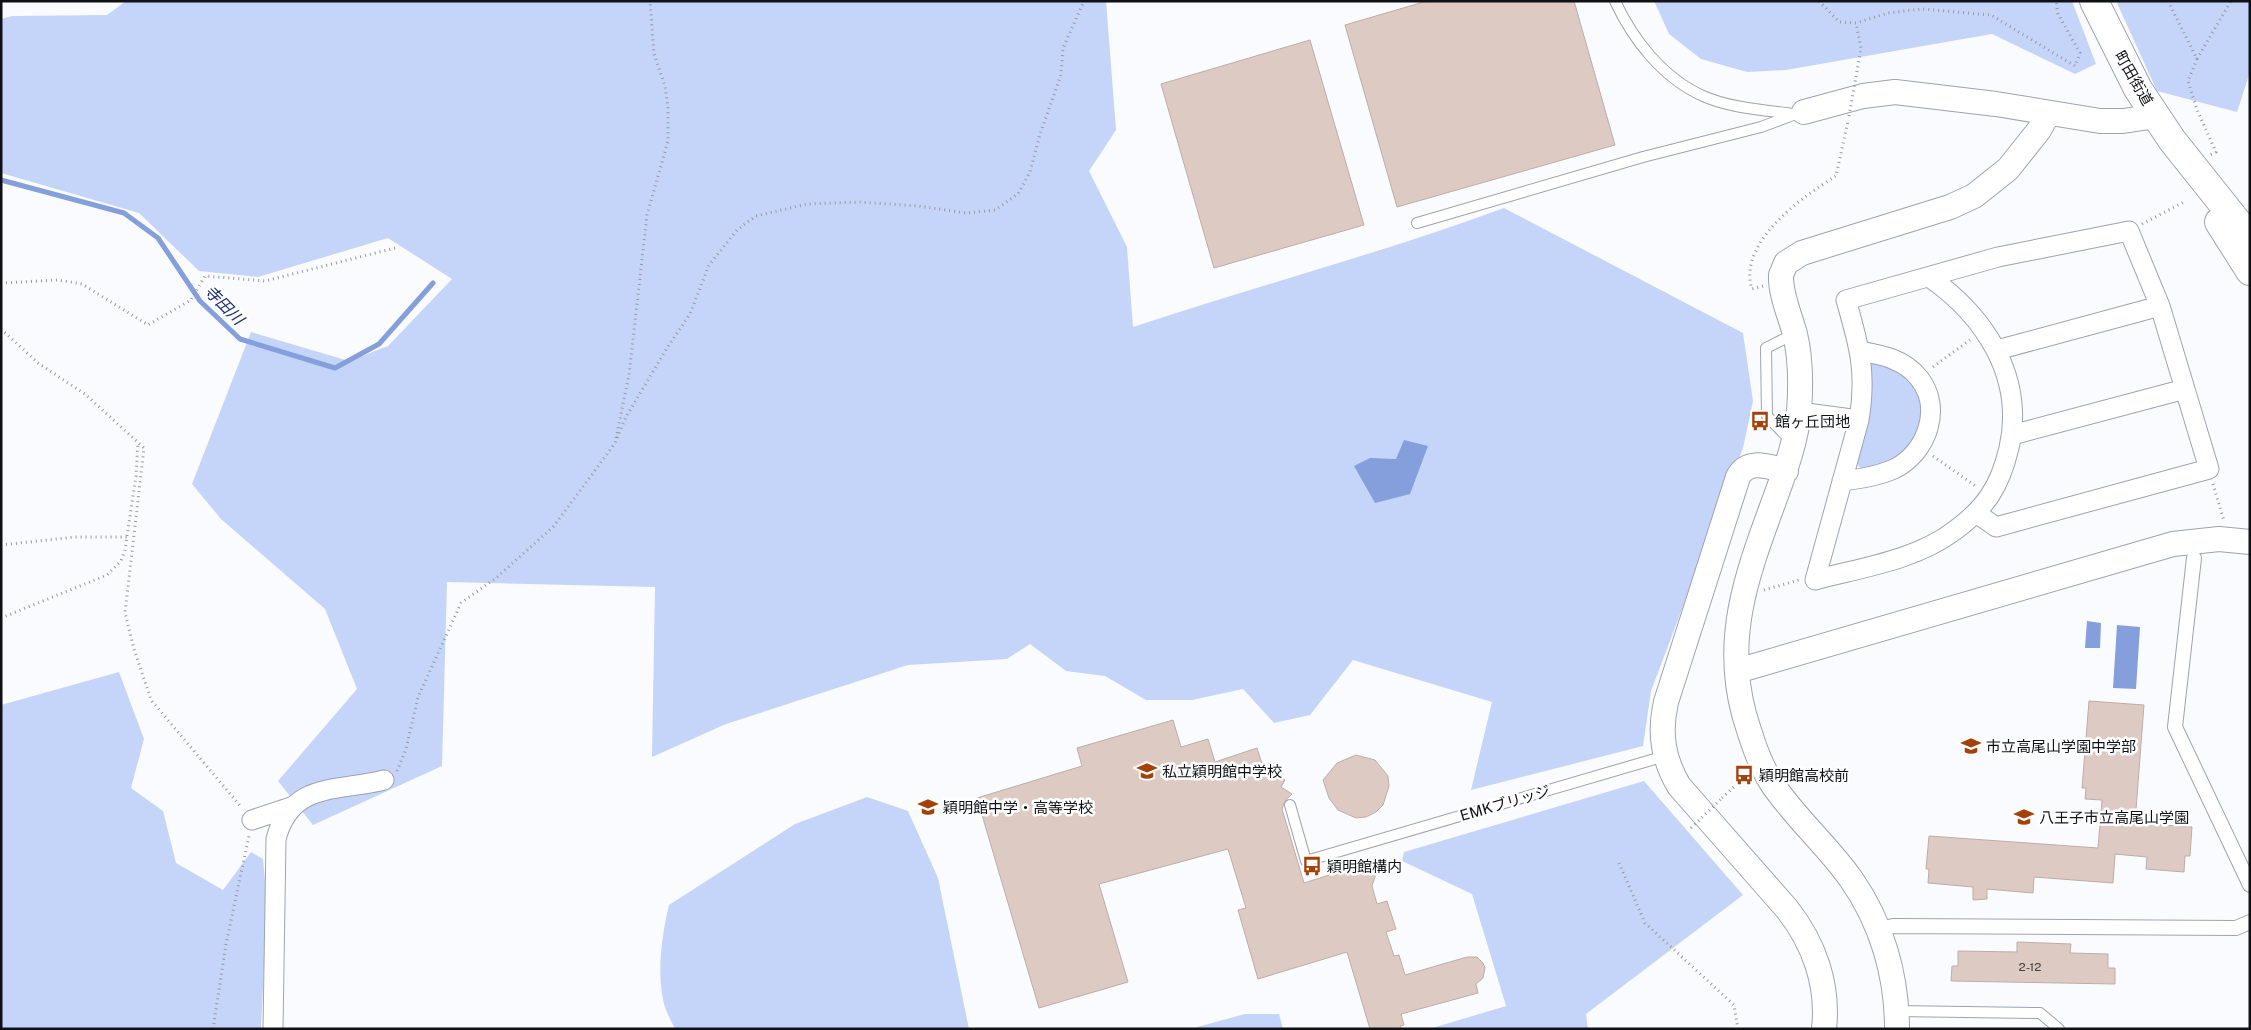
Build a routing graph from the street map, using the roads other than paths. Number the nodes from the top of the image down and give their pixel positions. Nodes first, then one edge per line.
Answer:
1 (1615, 1) edge
2 (2094, 1) edge
3 (1800, 113) junction
4 (2048, 114) junction
5 (2156, 116) junction
6 (2191, 155) junction
7 (1417, 223) dead end
8 (2250, 238) edge
9 (2250, 271) edge
10 (1929, 276) junction
11 (2160, 306) junction
12 (1795, 336) junction
13 (1997, 350) junction
14 (1860, 351) junction
15 (2185, 389) junction
16 (1799, 412) junction
17 (1859, 420) junction
18 (2012, 435) junction
19 (1794, 444) junction
20 (1786, 471) junction
21 (1842, 481) junction
22 (1976, 513) junction
23 (2250, 542) edge
24 (2194, 558) dead end
25 (1737, 671) junction
26 (1657, 758) junction
27 (384, 780) road end
28 (1290, 805) dead end
29 (290, 807) junction
30 (252, 820) road end
31 (2250, 885) edge
32 (2250, 922) edge
33 (1878, 928) junction
34 (1897, 1020) edge
35 (273, 1029) edge
36 (1824, 1029) edge
37 (2059, 1029) edge

1 - 3 lane
2 - 5 main road, 町田街道
3 - 4 street
3 - 7 lane
4 - 5 street
4 - 12 street
5 - 6 main road, 町田街道
6 - 8 main road, 町田街道
6 - 9 main road, 町田街道
10 - 11 street
10 - 13 street
10 - 14 street
11 - 13 street
11 - 15 street
12 - 16 street
12 - 19 lane
13 - 18 street
14 - 17 street
14 - 21 street
15 - 18 street
15 - 22 street
16 - 17 street
16 - 19 street
17 - 21 street
18 - 22 street
19 - 20 street
20 - 25 street
20 - 26 street
21 - 22 street
23 - 25 street
24 - 31 street
25 - 33 street
26 - 28 lane, EMKブリッジ
26 - 36 street
27 - 29 street
29 - 30 street
29 - 35 street
32 - 33 street
33 - 34 street
34 - 37 lane

